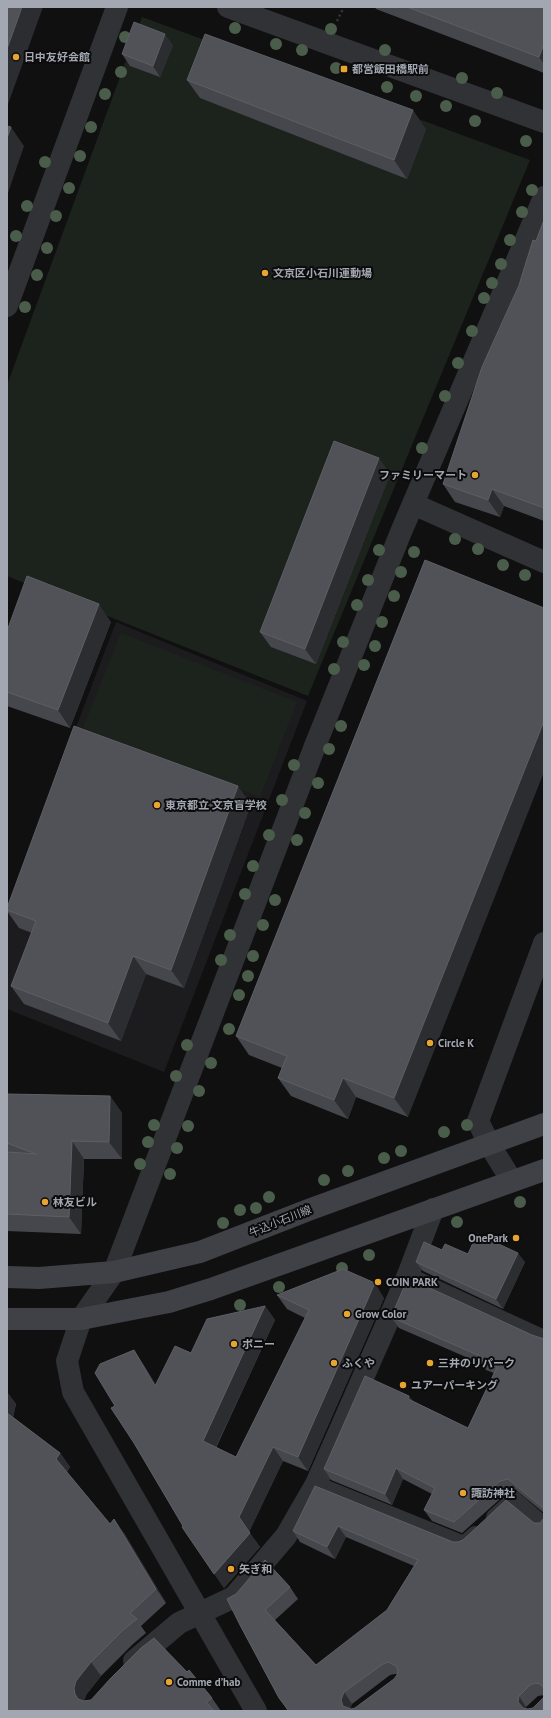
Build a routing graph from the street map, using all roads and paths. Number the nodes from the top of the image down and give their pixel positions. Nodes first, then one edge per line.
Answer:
1 (116, 7) edge
2 (228, 7) edge
3 (344, 7) edge
4 (337, 22) dead end
5 (544, 122) edge
6 (544, 197) edge
7 (7, 306) edge
8 (413, 504) junction
9 (544, 562) edge
10 (544, 944) edge
11 (544, 1124) edge
12 (489, 1144) junction
13 (544, 1170) edge
14 (512, 1181) junction
15 (433, 1209) junction
16 (114, 1272) junction
17 (408, 1275) junction
18 (7, 1277) edge
19 (7, 1319) edge
20 (81, 1319) junction
21 (544, 1338) edge
22 (316, 1484) junction
23 (544, 1524) edge
24 (200, 1612) junction
25 (121, 1675) edge
26 (256, 1711) edge

1 - 7 street
2 - 5 street
3 - 4 path
6 - 8 street
8 - 9 street
8 - 16 street
10 - 12 street
11 - 12 main road, 牛込小石川線
12 - 14 street
12 - 16 main road, 牛込小石川線
13 - 14 main road
14 - 15 main road
15 - 17 street
15 - 20 main road
16 - 18 main road, 牛込小石川線
16 - 20 street
17 - 21 lane
17 - 22 street
19 - 20 main road
20 - 24 street
22 - 23 lane
22 - 24 street
24 - 25 street
24 - 26 street

